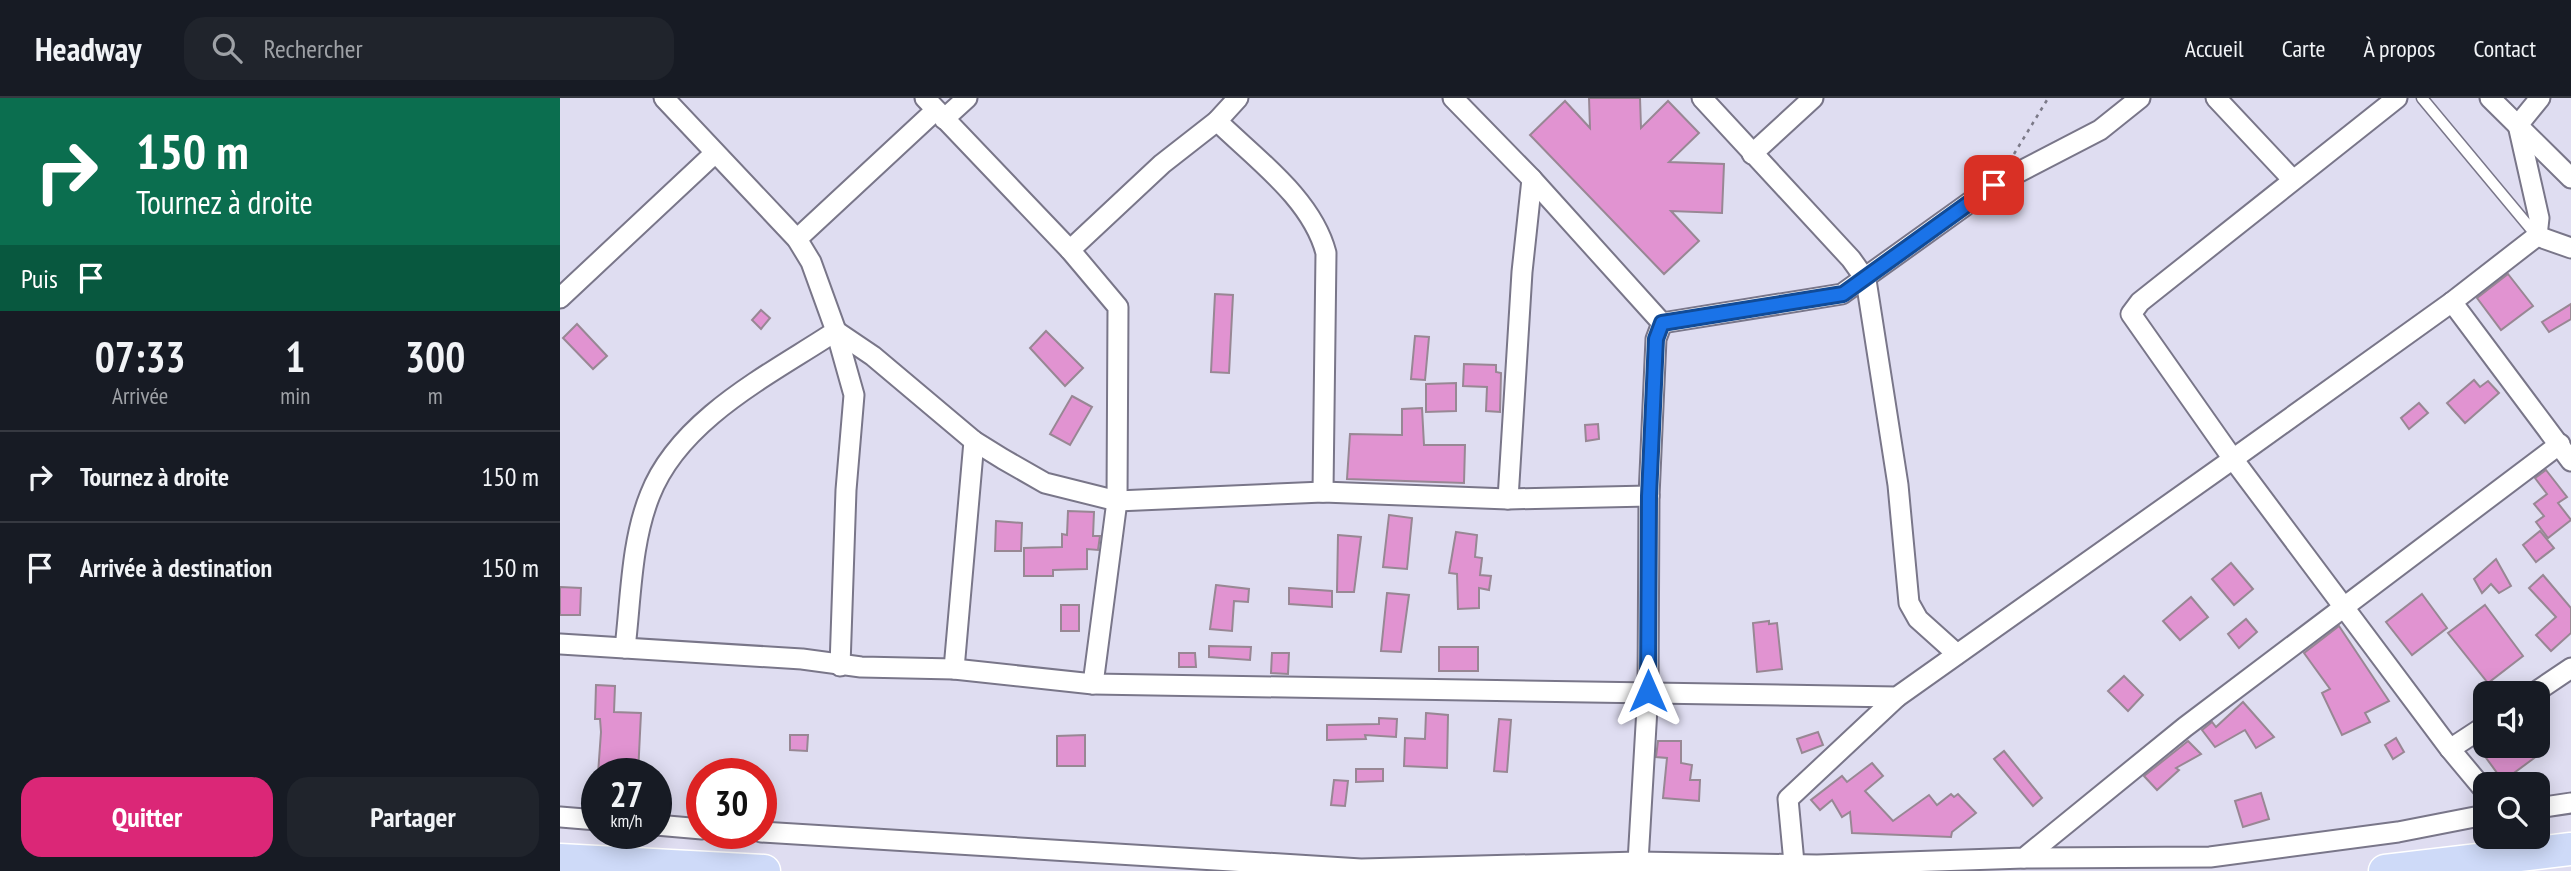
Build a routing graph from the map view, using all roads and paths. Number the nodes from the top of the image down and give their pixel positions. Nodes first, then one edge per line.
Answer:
1 (664, 98) edge
2 (967, 98) edge
3 (1238, 98) edge
4 (1453, 98) edge
5 (1702, 98) edge
6 (1812, 98) edge
7 (2140, 98) edge
8 (2216, 98) edge
9 (2398, 98) edge
10 (2422, 98) edge
11 (2490, 98) edge
12 (2540, 98) edge
13 (2047, 100) dead end
14 (935, 109) edge
15 (1217, 121) junction
16 (2518, 125) junction
17 (715, 153) junction
18 (1752, 153) junction
19 (2571, 178) edge
20 (1532, 179) junction
21 (2292, 179) junction
22 (1994, 185) junction
23 (2537, 236) junction
24 (797, 239) junction
25 (2571, 248) edge
26 (1070, 250) junction
27 (1866, 280) junction
28 (560, 298) edge
29 (2452, 302) junction
30 (1662, 323) junction
31 (836, 331) junction
32 (974, 441) junction
33 (2560, 444) junction
34 (2232, 459) junction
35 (2571, 461) edge
36 (1323, 492) junction
37 (1649, 496) junction
38 (1508, 499) junction
39 (1117, 501) junction
40 (2343, 607) junction
41 (560, 645) edge
42 (625, 648) junction
43 (1957, 654) junction
44 (840, 666) junction
45 (2571, 668) edge
46 (954, 669) junction
47 (2550, 682) edge
48 (1093, 684) junction
49 (1648, 691) junction
50 (1897, 697) junction
51 (2473, 734) edge
52 (2450, 749) junction
53 (2473, 776) edge
54 (2571, 803) edge
55 (2550, 806) edge
56 (560, 817) edge
57 (2473, 817) edge
58 (581, 819) edge
59 (777, 833) edge
60 (2571, 849) edge
61 (2024, 858) junction
62 (560, 860) edge
63 (1638, 862) junction
64 (1794, 863) junction
65 (1522, 868) edge
66 (764, 871) edge
67 (2385, 871) edge

1 - 17 street
2 - 14 street
3 - 15 street
4 - 20 street
5 - 18 street
6 - 18 street
7 - 22 street
8 - 21 street
9 - 21 street
10 - 23 lane
11 - 16 street
12 - 16 street
13 - 22 path
14 - 24 street
14 - 26 street
15 - 26 street
15 - 36 street
16 - 19 street
16 - 23 street
17 - 24 street
17 - 28 street
18 - 27 street
20 - 30 street
20 - 38 street
21 - 34 street
22 - 27 street
23 - 25 street
23 - 29 street
24 - 31 street
26 - 39 street
27 - 30 street
27 - 43 street
29 - 33 street
29 - 34 street
30 - 37 street
31 - 32 street
31 - 42 street
31 - 44 street
32 - 39 street
32 - 46 street
33 - 35 street
33 - 40 street
34 - 40 street
34 - 43 street
36 - 38 street
36 - 39 street
37 - 38 street
37 - 49 street
39 - 48 street
40 - 52 street
40 - 61 street
41 - 42 street
42 - 44 street
43 - 50 street
44 - 46 street
45 - 47 street
46 - 48 street
48 - 49 street
49 - 50 street
49 - 63 street
50 - 64 street
51 - 52 street
52 - 53 street
54 - 55 street
56 - 58 street
57 - 61 street
59 - 65 street
60 - 67 main road
61 - 64 street
62 - 66 main road
63 - 64 street
63 - 65 street

